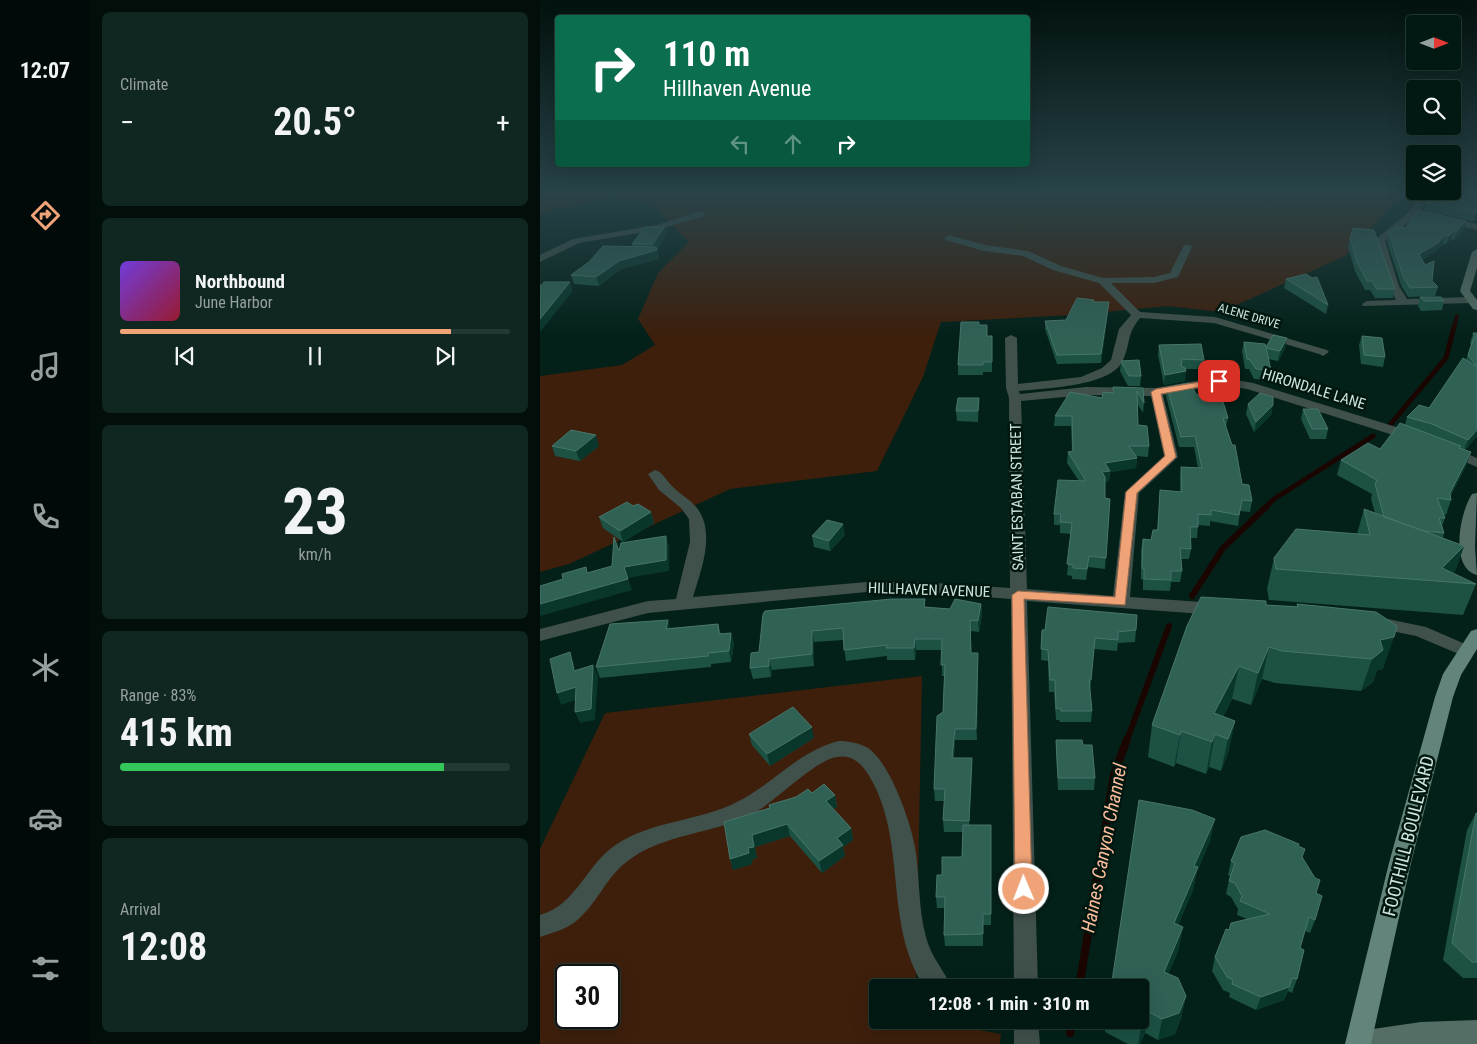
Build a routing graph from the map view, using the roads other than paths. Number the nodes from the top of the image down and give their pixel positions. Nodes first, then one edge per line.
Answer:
1 (578, 240) edge
2 (955, 240) edge
3 (1380, 240) edge
4 (1188, 247) dead end
5 (1476, 257) edge
6 (540, 258) edge
7 (1103, 281) junction
8 (1403, 302) junction
9 (1366, 304) dead end
10 (1474, 304) edge
11 (1137, 315) junction
12 (1011, 338) dead end
13 (1323, 352) dead end
14 (1156, 392) junction
15 (1014, 393) junction
16 (1477, 463) edge
17 (655, 474) dead end
18 (1477, 497) edge
19 (1477, 570) edge
20 (1018, 595) junction
21 (1121, 602) junction
22 (683, 604) junction
23 (1235, 611) edge
24 (1363, 622) edge
25 (540, 635) edge
26 (1471, 642) edge
27 (540, 926) edge
28 (933, 979) edge
29 (1026, 979) edge
30 (1026, 1029) edge
31 (1477, 1032) edge
32 (1027, 1044) edge
33 (1358, 1044) edge

1 - 6 street
2 - 7 street
3 - 8 street
4 - 7 street
5 - 10 street
7 - 11 street
8 - 9 street
8 - 10 street
11 - 13 street, ALENE DRIVE
11 - 15 street
12 - 15 street, SAINT ESTABAN STREET
14 - 15 street, HIRONDALE LANE
14 - 16 street, HIRONDALE LANE
14 - 21 street
15 - 20 street, SAINT ESTABAN STREET
17 - 22 street
18 - 19 street
20 - 21 street, HILLHAVEN AVENUE
20 - 22 street, HILLHAVEN AVENUE
20 - 29 street, SAINT ESTABAN STREET
21 - 23 street, HILLHAVEN AVENUE
22 - 25 street, HILLHAVEN AVENUE
24 - 26 street
26 - 33 main road, FOOTHILL BOULEVARD
27 - 28 street
30 - 32 street
31 - 33 street

